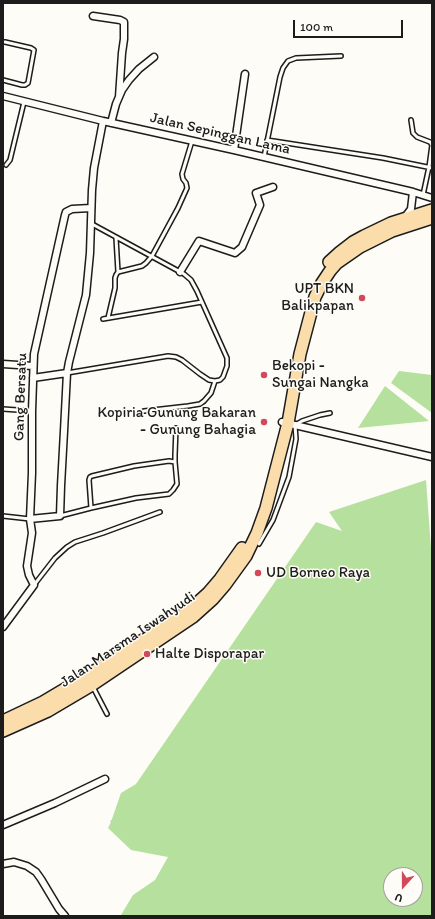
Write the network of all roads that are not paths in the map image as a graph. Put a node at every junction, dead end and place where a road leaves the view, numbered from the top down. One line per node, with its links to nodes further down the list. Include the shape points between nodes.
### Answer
1 (93, 16): 8 (street, via 124,22)
2 (3, 42): 6 (lane, via 34,50 28,83 22,85)
3 (341, 56): 13 (lane, via 296,58 288,62 280,77)
4 (154, 57): 8 (street, via 129,80)
5 (245, 74): 15 (street)
6 (3, 80)
7 (3, 96): 9 (street, Jalan Sepinggan Lama)
8 (119, 97): 12 (street)
9 (24, 102): 11 (street, Jalan Sepinggan Lama); 17 (lane, via 10,160)
10 (411, 120): 18 (lane, via 413,134 432,145)
11 (103, 121): 12 (street, Jalan Sepinggan Lama); 23 (street, via 94,168)
12 (111, 123): 14 (street, Jalan Sepinggan Lama)
13 (267, 140): 16 (lane); 18 (lane)
14 (192, 141): 15 (street, Jalan Sepinggan Lama); 29 (lane, via 182,174 186,188)
15 (234, 150): 16 (street, Jalan Sepinggan Lama)
16 (264, 157): 20 (street, Jalan Sepinggan Lama)
17 (6, 165)
18 (430, 167): 21 (lane)
19 (273, 187): 31 (street, via 256,192 260,205 242,247 235,253 199,241)
20 (413, 192): 21 (street, Jalan Sepinggan Lama); 26 (street, via 411,209)
21 (422, 195): 22 (street, Jalan Sepinggan Lama)
22 (432, 198)
23 (91, 208): 27 (street); 36 (street, Gang Bersatu, via 72,209 66,212)
24 (432, 210): 26 (highway, Jalan Marsma Iswahyudi)
25 (432, 218): 26 (highway, Jalan Marsma Iswahyudi)
26 (402, 223): 44 (highway, Jalan Marsma Iswahyudi, via 391,223 353,242 331,260 316,278 307,298 292,362)
27 (91, 224): 28 (lane); 37 (street, via 86,295)
28 (116, 238): 29 (lane); 30 (lane)
29 (152, 256): 30 (lane, via 142,266); 31 (lane)
30 (118, 272): 33 (lane)
31 (180, 272): 32 (lane, via 191,280)
32 (202, 302): 33 (lane); 39 (lane, via 227,358 226,371 220,380)
33 (108, 318): 34 (lane)
34 (103, 319)
35 (3, 364): 36 (street)
36 (33, 366): 38 (street, Gang Bersatu)
37 (67, 373): 38 (street); 39 (lane, via 176,356 209,380); 51 (street)
38 (33, 378): 41 (street, Gang Bersatu)
39 (216, 381): 42 (lane, via 211,393 200,404)
40 (3, 409): 41 (lane)
41 (32, 411): 52 (street, Gang Bersatu)
42 (144, 411)
43 (330, 413): 44 (lane)
44 (288, 423): 46 (street); 53 (lane, via 296,439 289,476 273,520); 56 (highway, Jalan Marsma Iswahyudi, via 262,519 246,556 235,573 213,599 193,617); 58 (highway, Jalan Marsma Iswahyudi, via 250,531 239,553 208,593 176,619 85,677 43,702)
45 (176, 428): 47 (lane)
46 (432, 457)
47 (175, 462): 48 (lane, via 177,484 169,494); 48 (lane, via 134,466 90,477)
48 (91, 508): 51 (lane)
49 (160, 512): 54 (lane, via 75,542 61,551)
50 (3, 516): 52 (lane)
51 (60, 516): 52 (street)
52 (30, 519): 54 (street, Gang Bersatu, via 32,533 27,566)
53 (259, 544)
54 (34, 585): 55 (street)
55 (3, 627)
56 (92, 685): 57 (lane); 59 (highway, Jalan Marsma Iswahyudi, via 48,711)
57 (107, 714)
58 (3, 720)
59 (3, 731)
60 (105, 779): 61 (street, via 55,804)
61 (3, 825)
62 (3, 864): 63 (street, via 14,862 36,872)
63 (65, 916)

